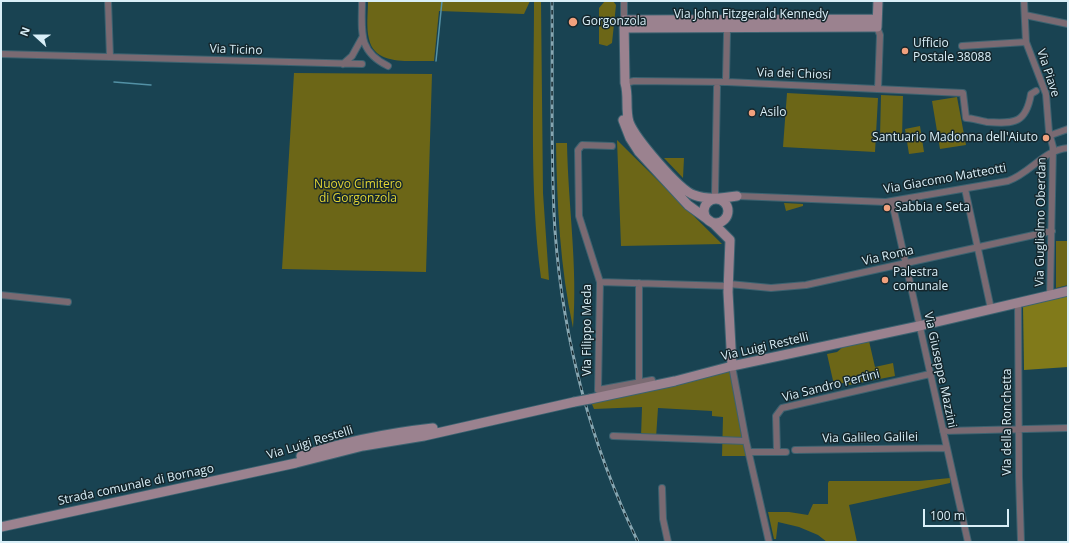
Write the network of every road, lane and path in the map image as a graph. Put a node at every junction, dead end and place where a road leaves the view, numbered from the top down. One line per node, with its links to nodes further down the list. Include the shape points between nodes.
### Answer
1 (108, 1): 17 (street)
2 (362, 1): 11 (street)
3 (624, 1): 8 (street)
4 (878, 1): 7 (street)
5 (1024, 1): 6 (street, Via Piave)
6 (1025, 15): 9 (street); 12 (street, Via Piave)
7 (877, 23): 8 (street, Via John Fitzgerald Kennedy); 24 (street, via 880,35)
8 (624, 24): 22 (street)
9 (1068, 24)
10 (727, 33): 21 (street)
11 (362, 38): 14 (street); 15 (street)
12 (1026, 42): 13 (street); 25 (street, Via Piave)
13 (962, 46)
14 (366, 49): 19 (street, via 366,57); 20 (street, via 374,58)
15 (356, 51): 18 (street); 19 (street)
16 (1, 54): 17 (street, Via Ticino)
17 (110, 57): 18 (street, Via Ticino)
18 (343, 64): 19 (street, Via Ticino)
19 (362, 64)
20 (388, 66)
21 (726, 78)
22 (625, 83): 24 (street, Via dei Chiosi, via 727,82); 32 (street, via 629,121 641,144 693,195); 35 (street, via 622,88 623,117 632,142 698,213)
23 (717, 87): 32 (street)
24 (878, 89): 25 (street, Via dei Chiosi, via 963,93 966,118 987,122 1015,121 1022,118 1031,94)
25 (1040, 90): 27 (street, Via Piave, via 1047,98)
26 (1068, 129): 27 (street)
27 (1051, 135): 30 (street, Via Piave)
28 (612, 146): 39 (street, Via Filippo Meda, via 582,145 578,150 579,216)
29 (1068, 148): 30 (street)
30 (1053, 151): 31 (street, Via Giacomo Matteotti, via 1012,180); 36 (street, Via Guglielmo Oberdan)
31 (965, 189): 34 (street, Via Giacomo Matteotti); 37 (street)
32 (716, 196): 33 (street); 35 (street, via 705,206 704,214); 35 (street, via 727,204 728,215 720,222)
33 (737, 196): 34 (street, Via Giacomo Matteotti)
34 (892, 202): 38 (street, Via Giuseppe Mazzini)
35 (710, 221): 41 (street, via 729,239)
36 (1052, 231): 37 (street, Via Roma); 44 (street, Via Guglielmo Oberdan)
37 (978, 247): 38 (street, Via Roma); 47 (street)
38 (906, 263): 41 (street, Via Roma, via 801,286 763,288); 48 (street, Via Giuseppe Mazzini)
39 (600, 282): 40 (street, Via Roma); 52 (street, Via Filippo Meda, via 598,390)
40 (640, 283): 41 (street, Via Roma); 52 (street)
41 (728, 285): 49 (street)
42 (1068, 290): 44 (street, Via Luigi Restelli)
43 (1, 295): 45 (street)
44 (1050, 295): 46 (street, Via Luigi Restelli)
45 (68, 302)
46 (1018, 303): 47 (street, Via Luigi Restelli); 54 (street, Via della Ronchetta)
47 (991, 309): 48 (street, Via Luigi Restelli)
48 (920, 326): 49 (street, Via Luigi Restelli); 50 (street, Via Giuseppe Mazzini)
49 (732, 366): 57 (street); 63 (street, Via Luigi Restelli, bridge, via 657,385)
50 (930, 374): 55 (street, Via Giuseppe Mazzini); 61 (street, Via Sandro Pertini, via 782,408 776,416)
51 (652, 380): 52 (street)
52 (639, 383)
53 (1068, 428): 54 (street)
54 (1018, 429): 55 (street); 69 (street, Via della Ronchetta)
55 (943, 431): 58 (street, Via Giuseppe Mazzini)
56 (613, 436): 57 (street)
57 (746, 441): 60 (street)
58 (946, 448): 59 (street, Via Galileo Galilei); 68 (street, Via Giuseppe Mazzini)
59 (795, 450)
60 (749, 452): 61 (street); 67 (street)
61 (777, 452): 62 (street)
62 (786, 452)
63 (265, 469): 65 (street, Strada comunale di Bornago)
64 (662, 488): 66 (street, via 663,518)
65 (1, 527)
66 (668, 542)
67 (769, 542)
68 (968, 542)
69 (1021, 542)

